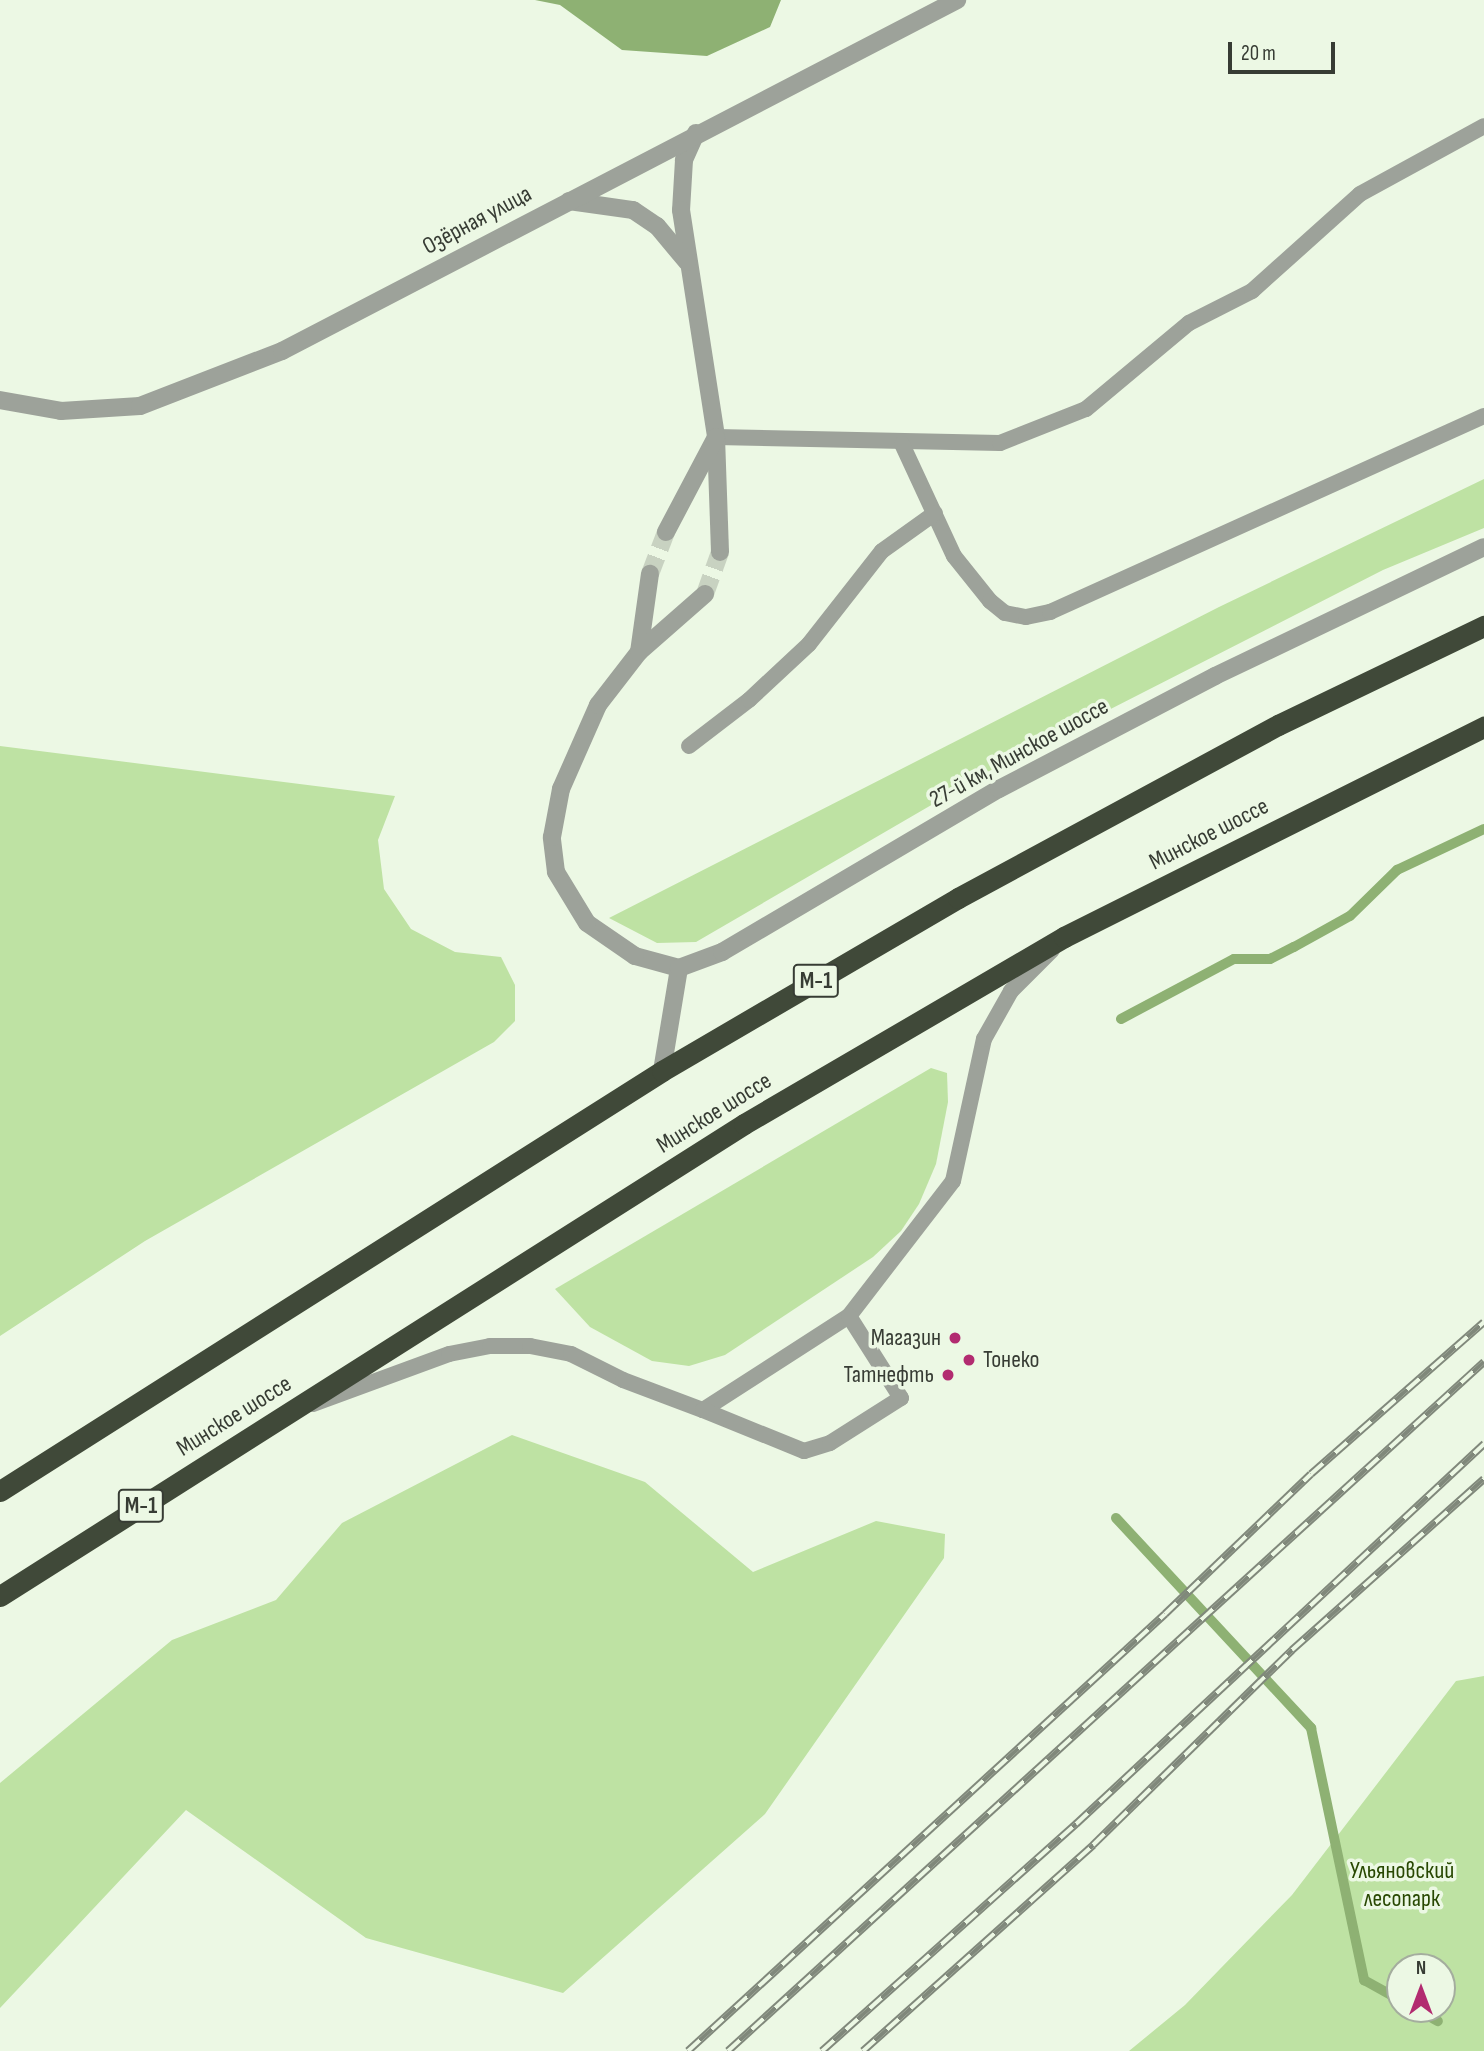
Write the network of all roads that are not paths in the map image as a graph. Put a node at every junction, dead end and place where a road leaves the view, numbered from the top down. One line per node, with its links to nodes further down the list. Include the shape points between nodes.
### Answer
1 (957, 0): 3 (street, Озёрная улица)
2 (1484, 127): 9 (lane, via 1360,194 1252,291 1189,323 1086,410 1000,443)
3 (696, 133): 4 (street, Озёрная улица); 5 (street, via 684,160 681,210)
4 (566, 201): 5 (street, via 633,210 657,226); 6 (street, Озёрная улица, via 282,351 140,406 61,411)
5 (688, 263): 8 (street)
6 (0, 400)
7 (1484, 415): 10 (lane, via 1050,612 1026,617 1005,613 990,601 954,556)
8 (716, 437): 9 (lane); 11 (street); 13 (street)
9 (902, 444): 10 (lane)
10 (935, 513): 21 (lane, via 882,551 810,643 750,700)
11 (666, 532)
12 (1484, 547): 23 (street, 27-й км, Минское шоссе, via 1215,676 999,789 722,952)
13 (720, 552)
14 (650, 574): 19 (street)
15 (705, 594): 19 (street)
16 (1484, 618): 18 (lane)
17 (1484, 626): 18 (highway, М-1)
18 (1449, 641): 24 (highway, М-1, via 1278,725 958,898)
19 (639, 652): 23 (street, via 598,705 561,789 552,837 556,872 587,923 635,956)
20 (1484, 727): 22 (highway, Минское шоссе / М-1)
21 (689, 746)
22 (1064, 937): 25 (lane, via 1011,991 984,1039 953,1181); 27 (highway, Минское шоссе / М-1, via 744,1124)
23 (679, 968): 24 (street)
24 (662, 1071): 28 (highway, М-1)
25 (849, 1316): 26 (lane); 26 (lane, via 901,1398 830,1443 804,1451)
26 (703, 1410): 27 (lane, via 570,1354 530,1346 491,1346 449,1354)
27 (281, 1416): 29 (highway, Минское шоссе / М-1)
28 (0, 1491)
29 (0, 1596)

